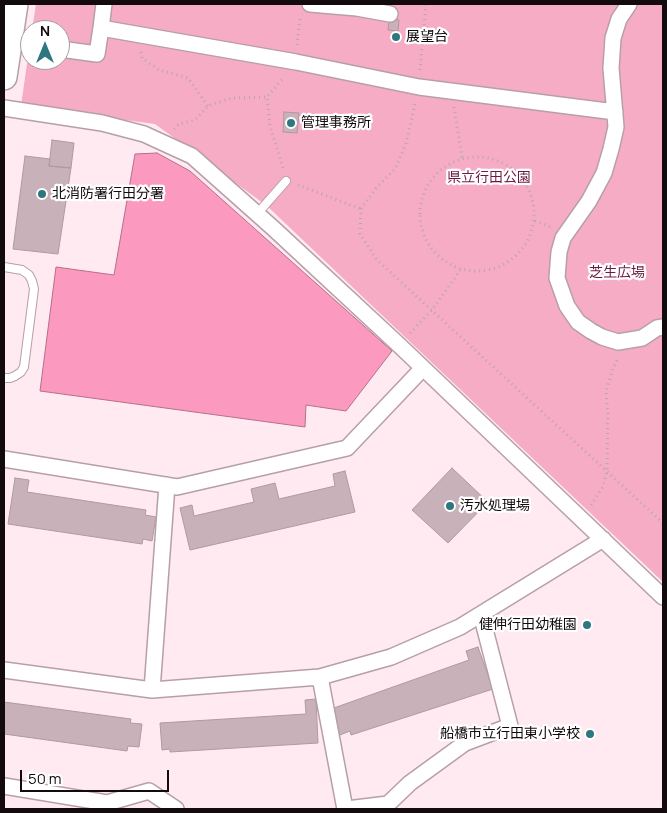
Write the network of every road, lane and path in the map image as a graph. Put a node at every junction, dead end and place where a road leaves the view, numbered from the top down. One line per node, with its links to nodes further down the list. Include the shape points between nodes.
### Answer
1 (15, 4): 11 (main road)
2 (104, 4): 7 (street)
3 (426, 4): 12 (path)
4 (629, 4): 17 (street, via 619,19 613,38 611,68)
5 (305, 9): 6 (street, via 356,8); 10 (path)
6 (390, 14)
7 (101, 28): 8 (street); 9 (street, via 97,54)
8 (139, 35): 10 (street); 15 (path, via 142,58 159,70 188,78)
9 (70, 50)
10 (296, 62): 12 (street); 14 (path)
11 (4, 78)
12 (419, 87): 13 (street); 21 (path, via 406,144 395,169)
13 (452, 91): 17 (street); 19 (path)
14 (267, 97): 15 (path, via 232,98); 20 (path, via 270,126)
15 (208, 106): 18 (path, via 195,120 179,124)
16 (4, 108): 18 (street, via 102,123)
17 (615, 112): 27 (street, via 616,127 604,173 563,238 558,252 557,278 567,306 578,322 602,337)
18 (162, 142): 22 (street, via 192,156)
19 (462, 158): 24 (path, via 442,169 432,180 420,207 421,230 432,250 449,265); 24 (path, via 484,157 506,164 523,179 534,199 535,221 528,243 513,260 493,270 470,272)
20 (286, 181): 21 (path); 22 (lane)
21 (361, 209): 25 (path, via 360,234 377,260)
22 (257, 214): 28 (street)
23 (4, 267): 30 (lane, via 22,270 29,275 34,290 24,367 16,376)
24 (461, 269): 25 (path)
25 (432, 310): 28 (path); 32 (path)
26 (663, 327): 27 (street, via 642,338)
27 (623, 341): 32 (path, via 606,391)
28 (399, 345): 29 (street)
29 (423, 368): 33 (street, via 347,448 177,487); 34 (street)
30 (4, 378)
31 (4, 459): 33 (street)
32 (607, 471): 34 (path, via 603,487); 35 (path)
33 (167, 485): 41 (street)
34 (581, 518): 36 (street)
35 (663, 523)
36 (603, 540): 37 (street); 38 (street)
37 (663, 597)
38 (481, 614): 40 (street, via 460,627 391,656); 45 (street, via 510,726 465,743 410,783 388,804)
39 (4, 670): 41 (street)
40 (320, 677): 41 (street); 45 (street)
41 (152, 690)
42 (4, 786): 43 (street)
43 (107, 806): 44 (street, via 149,791)
44 (176, 809)
45 (346, 809)

